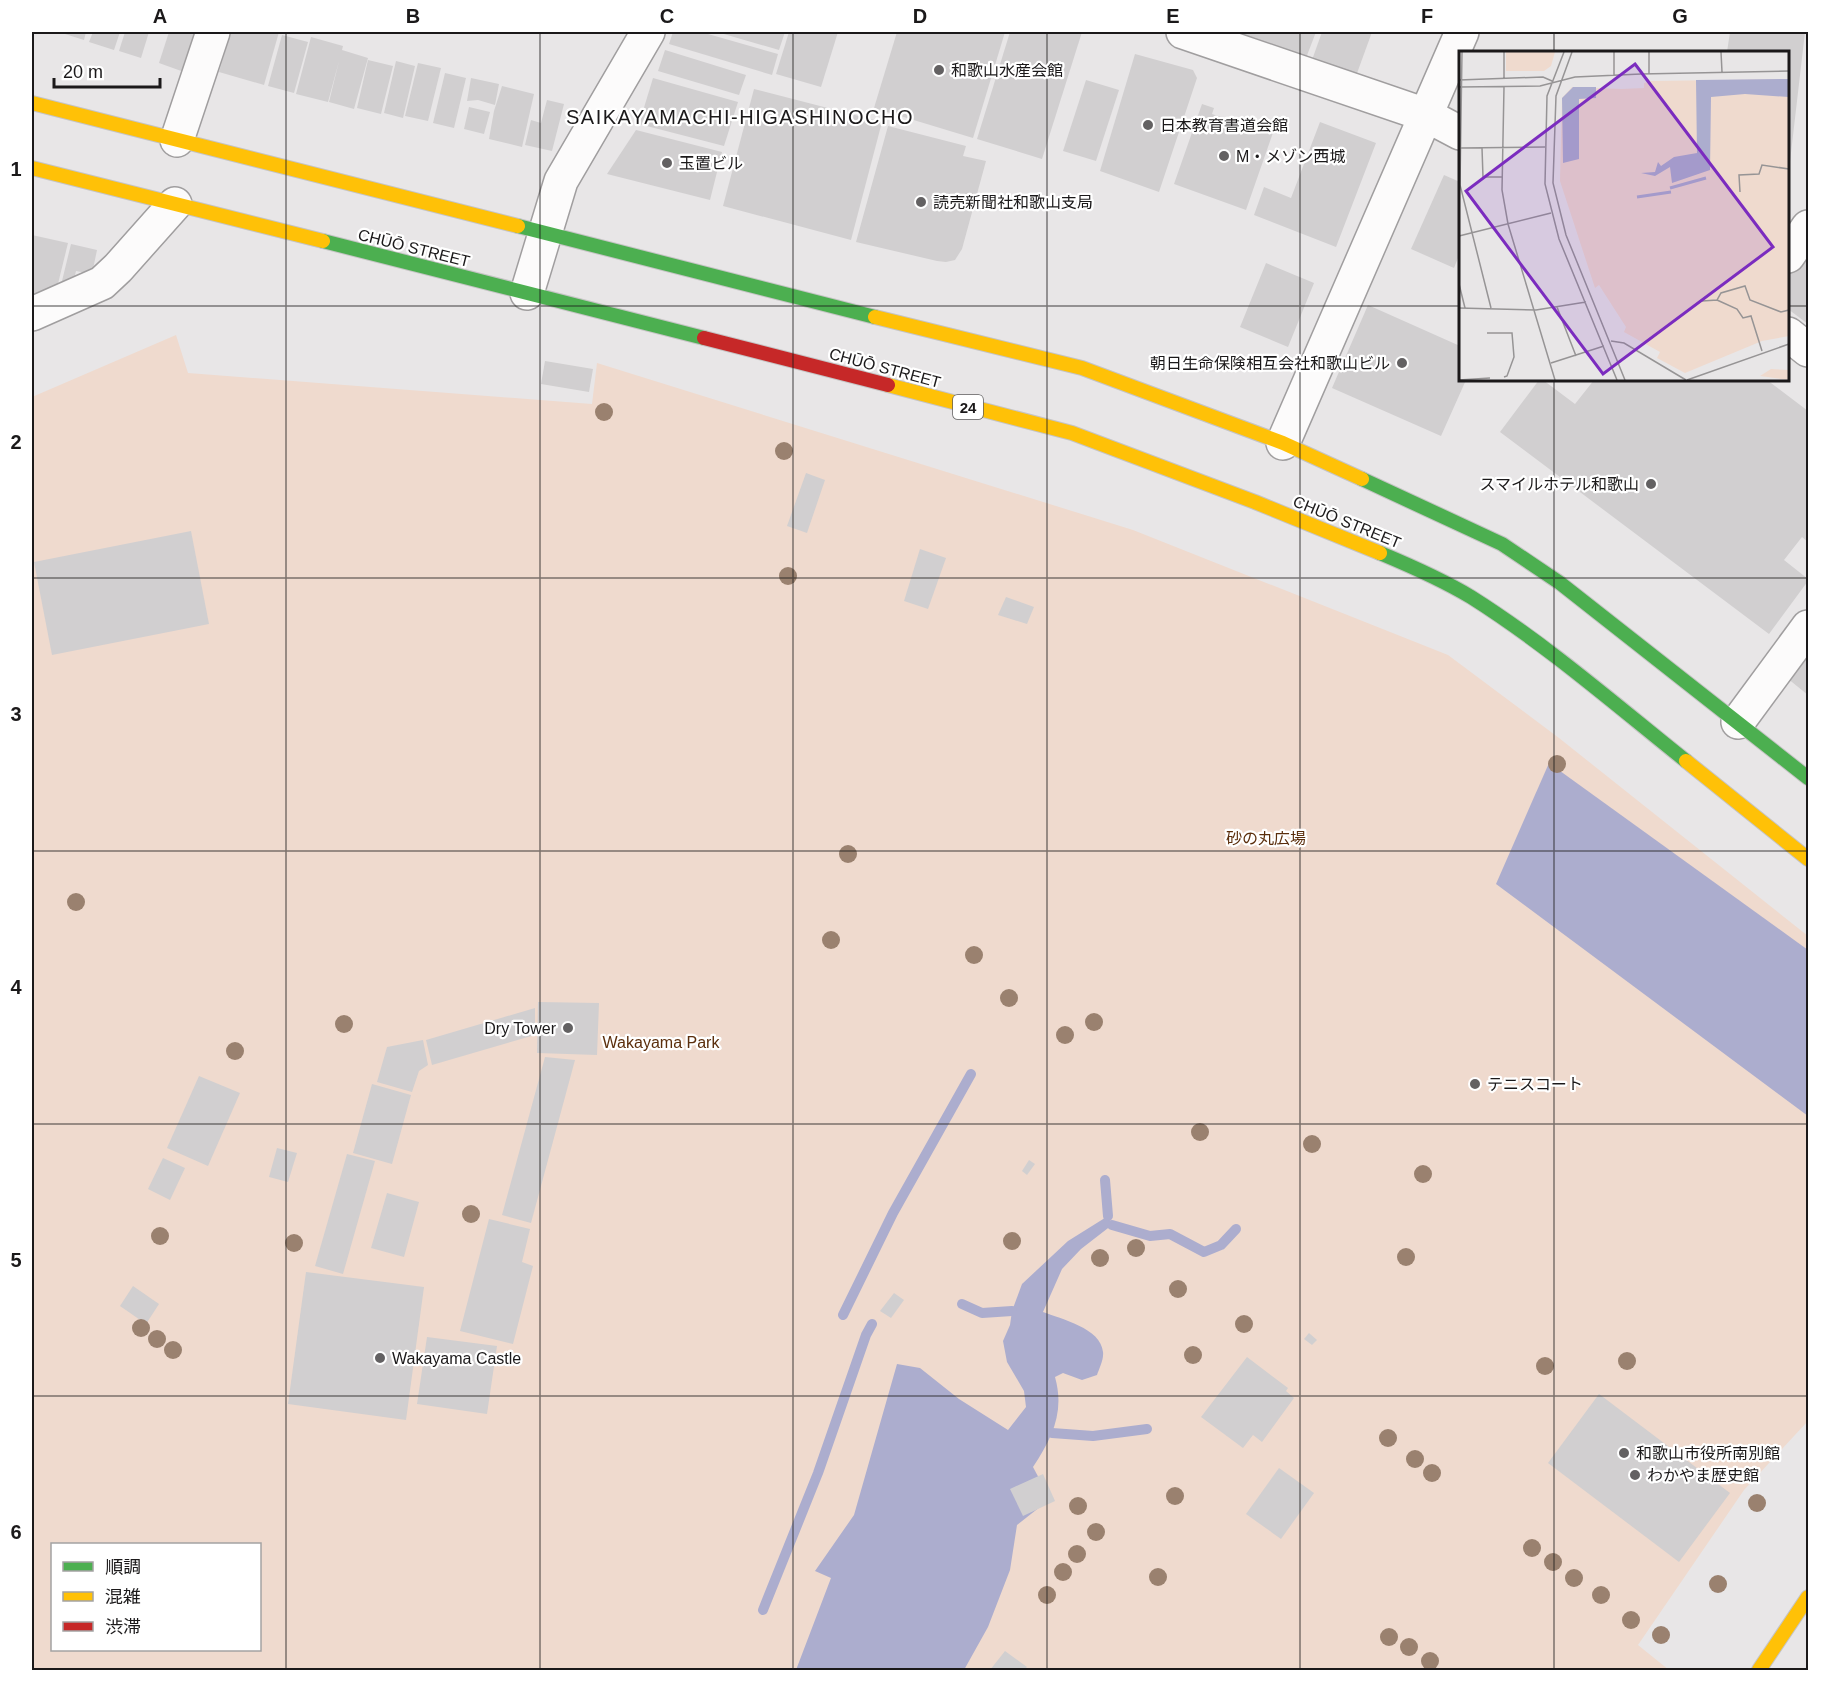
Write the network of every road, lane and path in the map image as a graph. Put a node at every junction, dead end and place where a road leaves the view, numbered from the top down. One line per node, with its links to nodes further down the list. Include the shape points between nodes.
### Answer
1 (213, 32): 8 (street)
2 (648, 32): 12 (street, via 561,181)
3 (1183, 32): 6 (street)
4 (1462, 32): 6 (street)
5 (32, 103): 8 (main road)
6 (1426, 115): 7 (street); 18 (street)
7 (1459, 131)
8 (177, 140): 12 (main road)
9 (32, 168): 10 (main road, CHŪŌ STREET / 24)
10 (175, 204): 14 (main road, CHŪŌ STREET / 24); 15 (street, via 102,283)
11 (1809, 227): 13 (street)
12 (545, 232): 14 (street); 18 (main road, via 1083,368)
13 (1789, 255)
14 (527, 293): 22 (main road, CHŪŌ STREET / 24, via 1072,434 1407,564 1469,596 1525,633)
15 (32, 314)
16 (1789, 335): 17 (street)
17 (1809, 350)
18 (1283, 443): 20 (main road, via 1502,544 1560,583)
19 (1809, 627): 20 (street)
20 (1738, 722): 21 (main road)
21 (1809, 778)
22 (1809, 859)
23 (1809, 1597): 24 (main road)
24 (1759, 1671)

